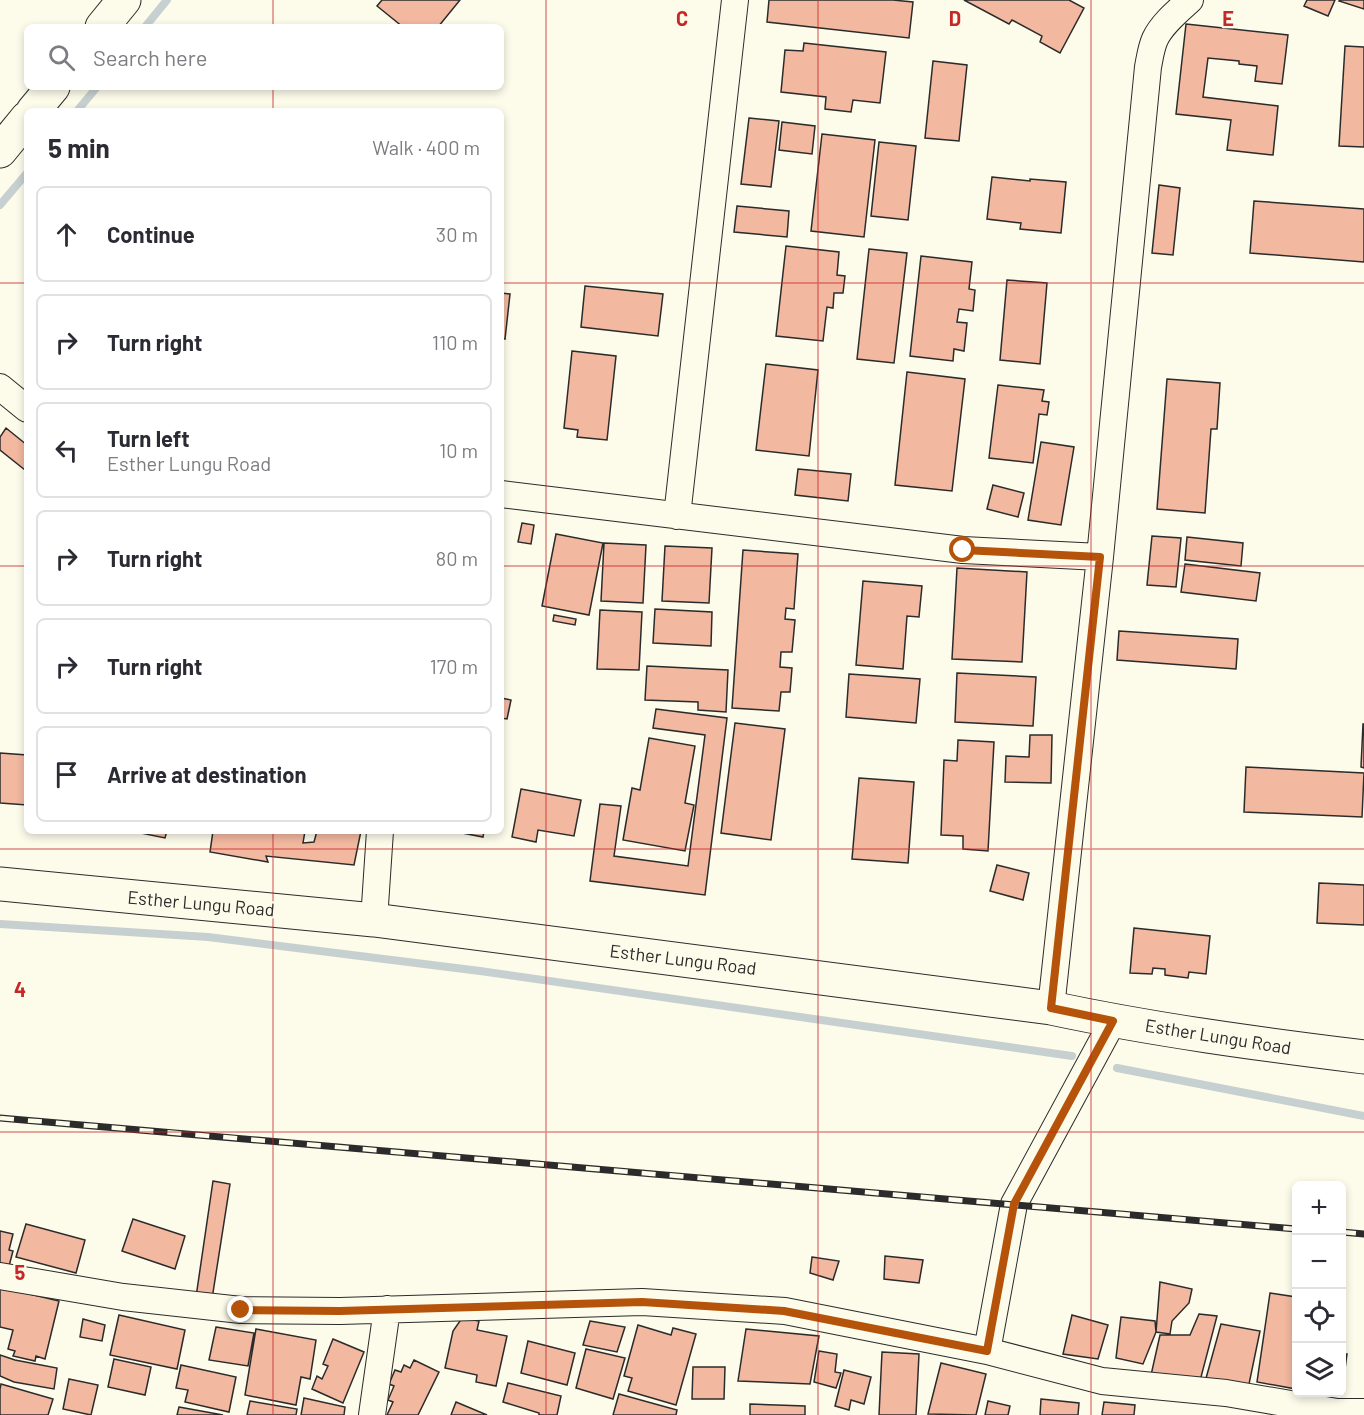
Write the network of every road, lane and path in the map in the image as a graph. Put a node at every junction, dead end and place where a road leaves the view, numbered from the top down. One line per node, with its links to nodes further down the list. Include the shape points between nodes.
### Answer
1 (124, 0): 4 (street)
2 (735, 0): 12 (street)
3 (1190, 0): 13 (street, via 1156,37 1148,67)
4 (104, 24)
5 (50, 90): 6 (street)
6 (36, 108)
7 (24, 122): 8 (street)
8 (0, 151)
9 (0, 387): 10 (street)
10 (24, 407)
11 (504, 494): 12 (street)
12 (677, 516): 13 (street, via 963,550)
13 (1100, 557): 17 (street)
14 (380, 834): 16 (street)
15 (0, 884): 16 (street, Esther Lungu Road)
16 (374, 920): 17 (street, Esther Lungu Road)
17 (1051, 1008): 18 (street, Esther Lungu Road)
18 (1113, 1021): 19 (street, Esther Lungu Road); 22 (street, via 1014,1204)
19 (1364, 1057)
20 (0, 1276): 21 (street, via 123,1297 241,1310)
21 (387, 1310): 22 (street, via 642,1302 784,1311); 24 (street)
22 (987, 1351): 23 (street, via 1102,1381 1226,1393 1337,1412)
23 (1364, 1412)
24 (372, 1415)

